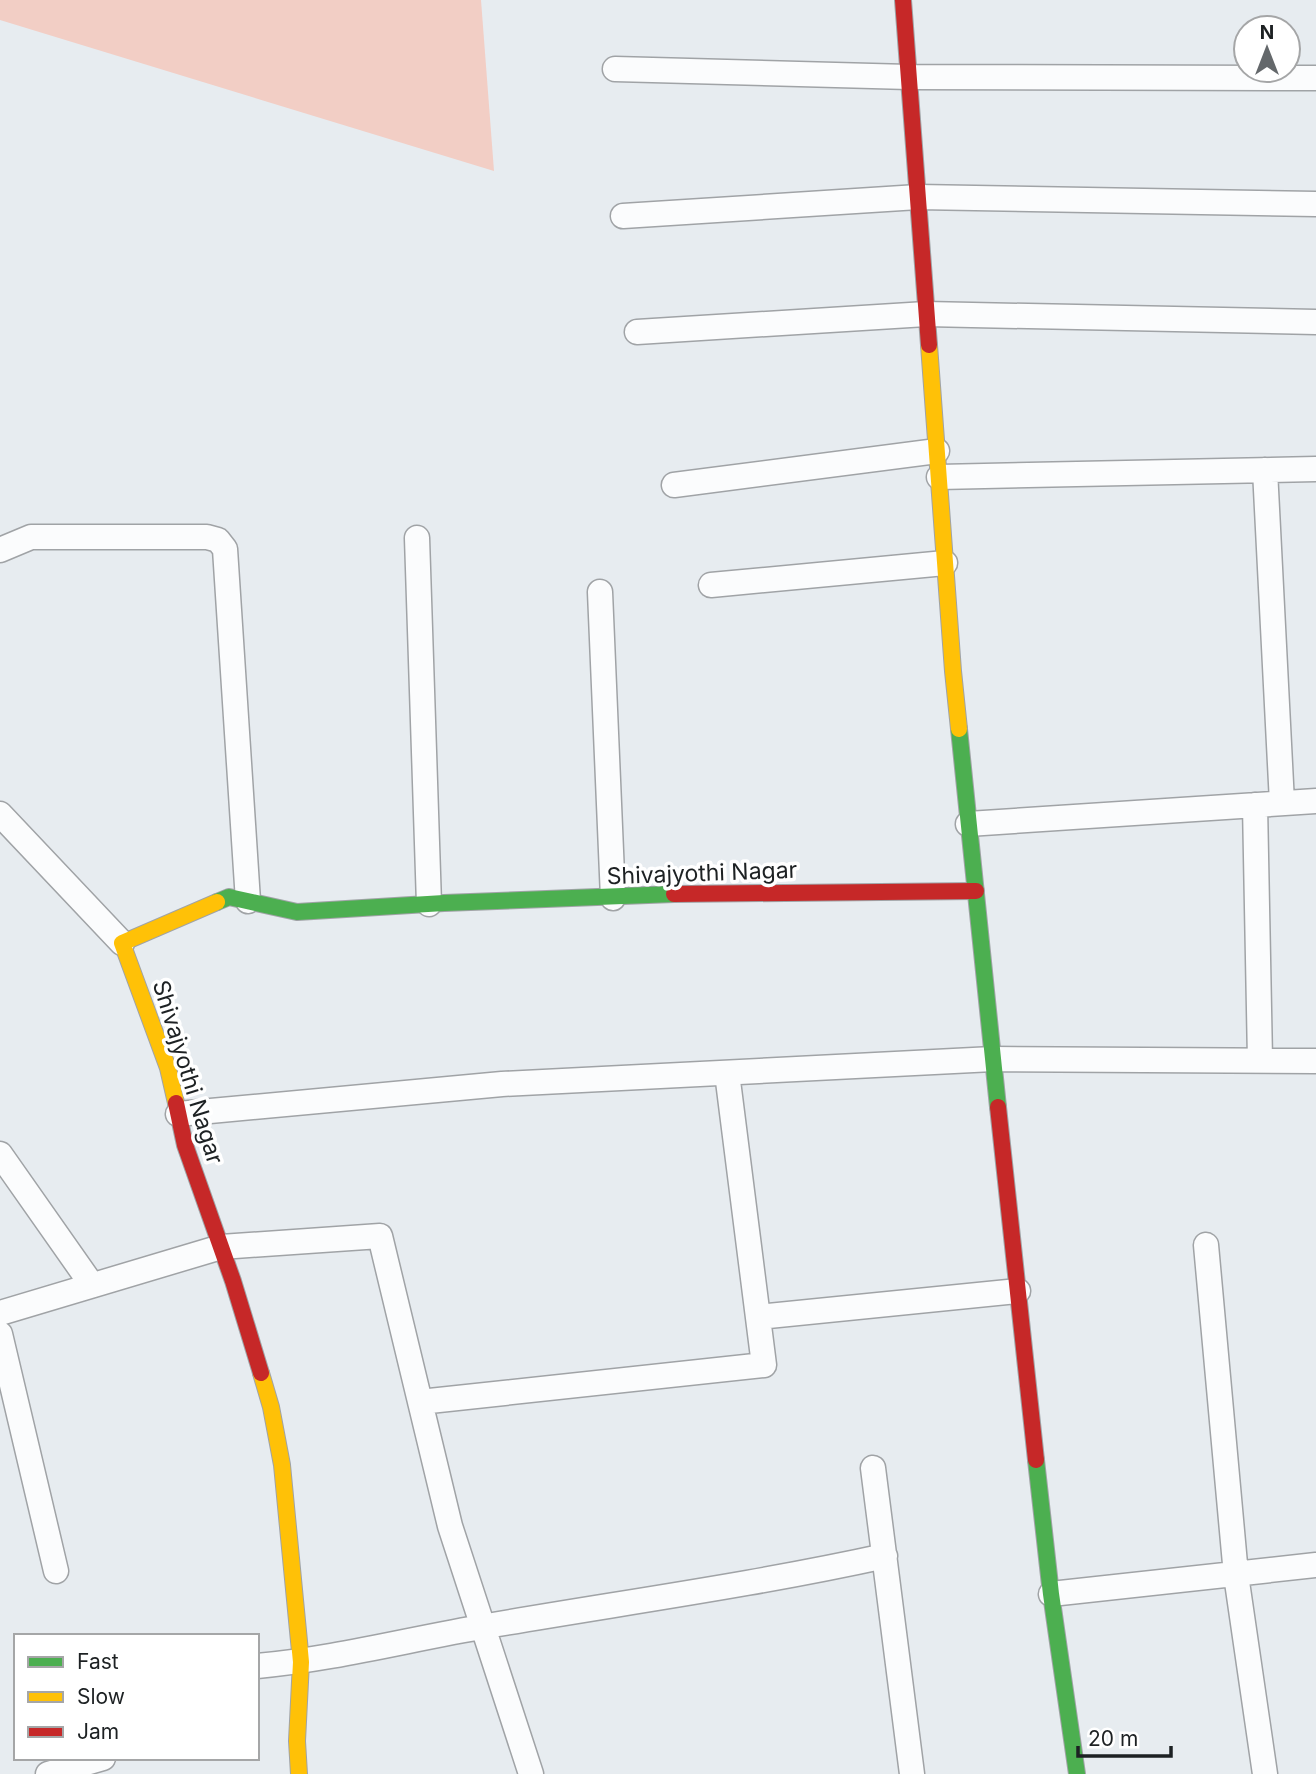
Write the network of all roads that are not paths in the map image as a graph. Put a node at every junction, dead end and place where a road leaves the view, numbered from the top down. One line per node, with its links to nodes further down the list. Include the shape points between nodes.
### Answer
1 (903, 0): 3 (street)
2 (615, 69): 3 (street)
3 (909, 77): 4 (street); 5 (street)
4 (1316, 78)
5 (918, 197): 6 (street); 7 (street); 8 (street)
6 (1316, 204)
7 (623, 216)
8 (926, 314): 9 (street); 10 (street); 11 (street)
9 (1316, 322)
10 (637, 332)
11 (937, 451): 14 (street); 15 (street)
12 (1316, 469): 13 (street)
13 (1265, 470): 14 (street); 22 (street)
14 (939, 477): 18 (street)
15 (674, 485)
16 (418, 538): 29 (street)
17 (0, 550): 28 (street, via 31,537 207,537 218,540 225,549)
18 (945, 563): 19 (street); 25 (street)
19 (711, 585)
20 (600, 592): 27 (street)
21 (1316, 801): 22 (street)
22 (1282, 803): 23 (street)
23 (1255, 804): 25 (street); 32 (street)
24 (0, 814): 30 (street)
25 (968, 824): 26 (street)
26 (975, 891): 27 (street, Shivajyothi Nagar); 31 (street)
27 (613, 898): 29 (street, Shivajyothi Nagar)
28 (248, 901): 29 (street, Shivajyothi Nagar, via 297,912); 30 (street, Shivajyothi Nagar, via 229,897)
29 (429, 904)
30 (122, 943): 35 (street, Shivajyothi Nagar, via 168,1068)
31 (993, 1059): 32 (street); 34 (street); 40 (street)
32 (1260, 1060): 33 (street)
33 (1316, 1061)
34 (727, 1073): 35 (street, via 502,1084); 42 (street)
35 (178, 1114): 38 (street, Shivajyothi Nagar)
36 (0, 1154): 39 (street)
37 (1206, 1245): 49 (street)
38 (221, 1247): 39 (street); 44 (street, via 380,1236); 52 (street, Shivajyothi Nagar, via 271,1407 282,1465)
39 (92, 1285): 41 (street)
40 (1018, 1291): 42 (street); 50 (street)
41 (0, 1313)
42 (758, 1317): 44 (street, via 764,1365)
43 (0, 1334): 48 (street)
44 (420, 1402): 51 (street, via 450,1526)
45 (873, 1468): 46 (street)
46 (884, 1556): 51 (street, via 804,1574); 58 (street)
47 (1316, 1565): 49 (street)
48 (56, 1571)
49 (1236, 1575): 50 (street); 60 (street)
50 (1051, 1594): 59 (street)
51 (483, 1626): 52 (street); 57 (street)
52 (301, 1662): 53 (street); 56 (street, Shivajyothi Nagar)
53 (259, 1666)
54 (96, 1760): 55 (street)
55 (48, 1774)
56 (299, 1774)
57 (531, 1774)
58 (912, 1774)
59 (1077, 1774)
60 (1265, 1774)

